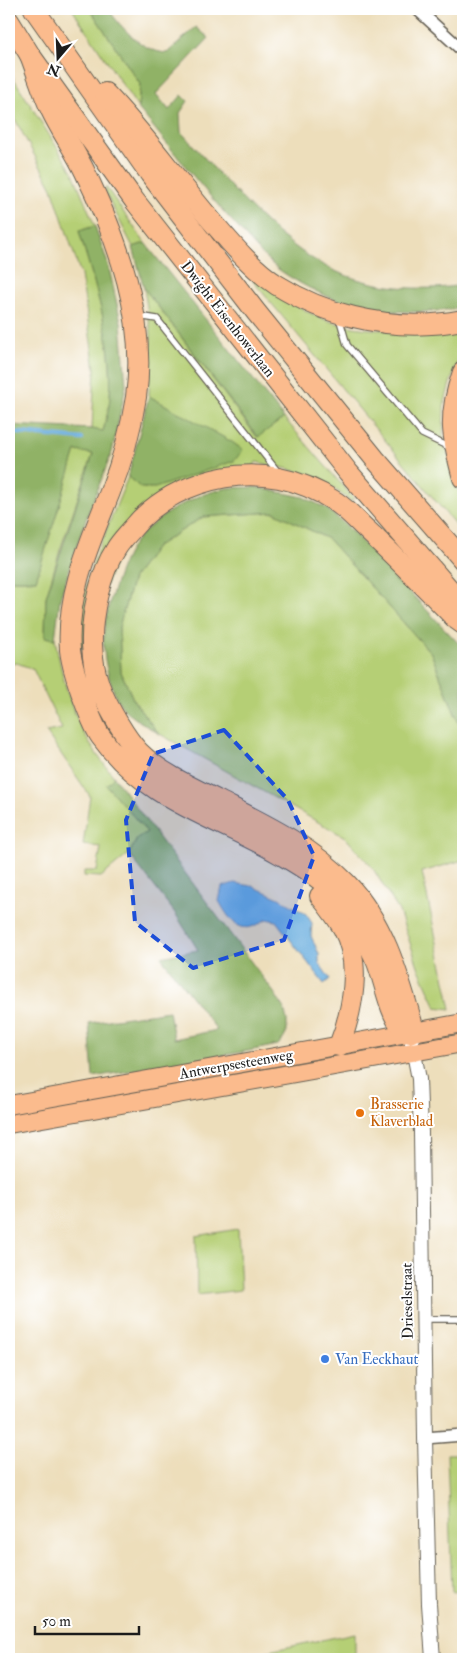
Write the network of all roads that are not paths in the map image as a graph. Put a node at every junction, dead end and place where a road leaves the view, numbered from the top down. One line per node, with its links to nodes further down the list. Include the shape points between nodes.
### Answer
1 (34, 9): 4 (highway, Dwight Eisenhowerlaan)
2 (417, 9): 5 (street)
3 (9, 20): 6 (highway, Dwight Eisenhowerlaan)
4 (59, 44): 7 (highway, via 132,120 191,198 238,252 276,284); 14 (highway, Dwight Eisenhowerlaan, via 150,174 256,312 375,459)
5 (463, 51)
6 (30, 55): 8 (highway, via 51,109 103,211 119,254); 15 (highway, Dwight Eisenhowerlaan, via 134,200 236,331 348,472)
7 (338, 314): 9 (highway, via 375,322 419,325); 11 (lane, via 347,345 422,434)
8 (134, 315): 12 (lane, via 157,319); 17 (highway, via 138,370 130,432 76,582 70,650 76,680 99,734 148,785 174,802)
9 (463, 320)
10 (463, 372): 11 (highway, via 454,401)
11 (455, 450): 13 (highway)
12 (283, 478): 16 (highway, via 315,490 339,504); 19 (highway, via 237,476 207,482 172,495 141,518 115,550 100,585 92,628 93,662 102,697 140,754 191,788 313,852 348,884 381,931 390,951 412,1024)
13 (463, 478)
14 (463, 560)
15 (463, 605)
16 (463, 624)
17 (302, 866): 19 (highway, via 328,886 350,913 377,962 400,1026); 21 (highway, via 344,930 351,952 353,986)
18 (463, 1023): 19 (main road, Antwerpsesteenweg)
19 (412, 1043): 20 (main road, Antwerpsesteenweg); 21 (main road, Antwerpsesteenweg); 24 (main road, Antwerpsesteenweg); 26 (street, Drieselstraat, via 419,1079)
20 (463, 1043)
21 (339, 1046): 22 (main road, Antwerpsesteenweg)
22 (89, 1090): 23 (main road, Antwerpsesteenweg); 24 (main road)
23 (9, 1105)
24 (92, 1110): 25 (main road, Antwerpsesteenweg)
25 (9, 1124)
26 (423, 1319): 27 (lane); 29 (street, Drieselstraat)
27 (463, 1319)
28 (463, 1435): 29 (street)
29 (425, 1438): 30 (street, Drieselstraat)
30 (433, 1659)

